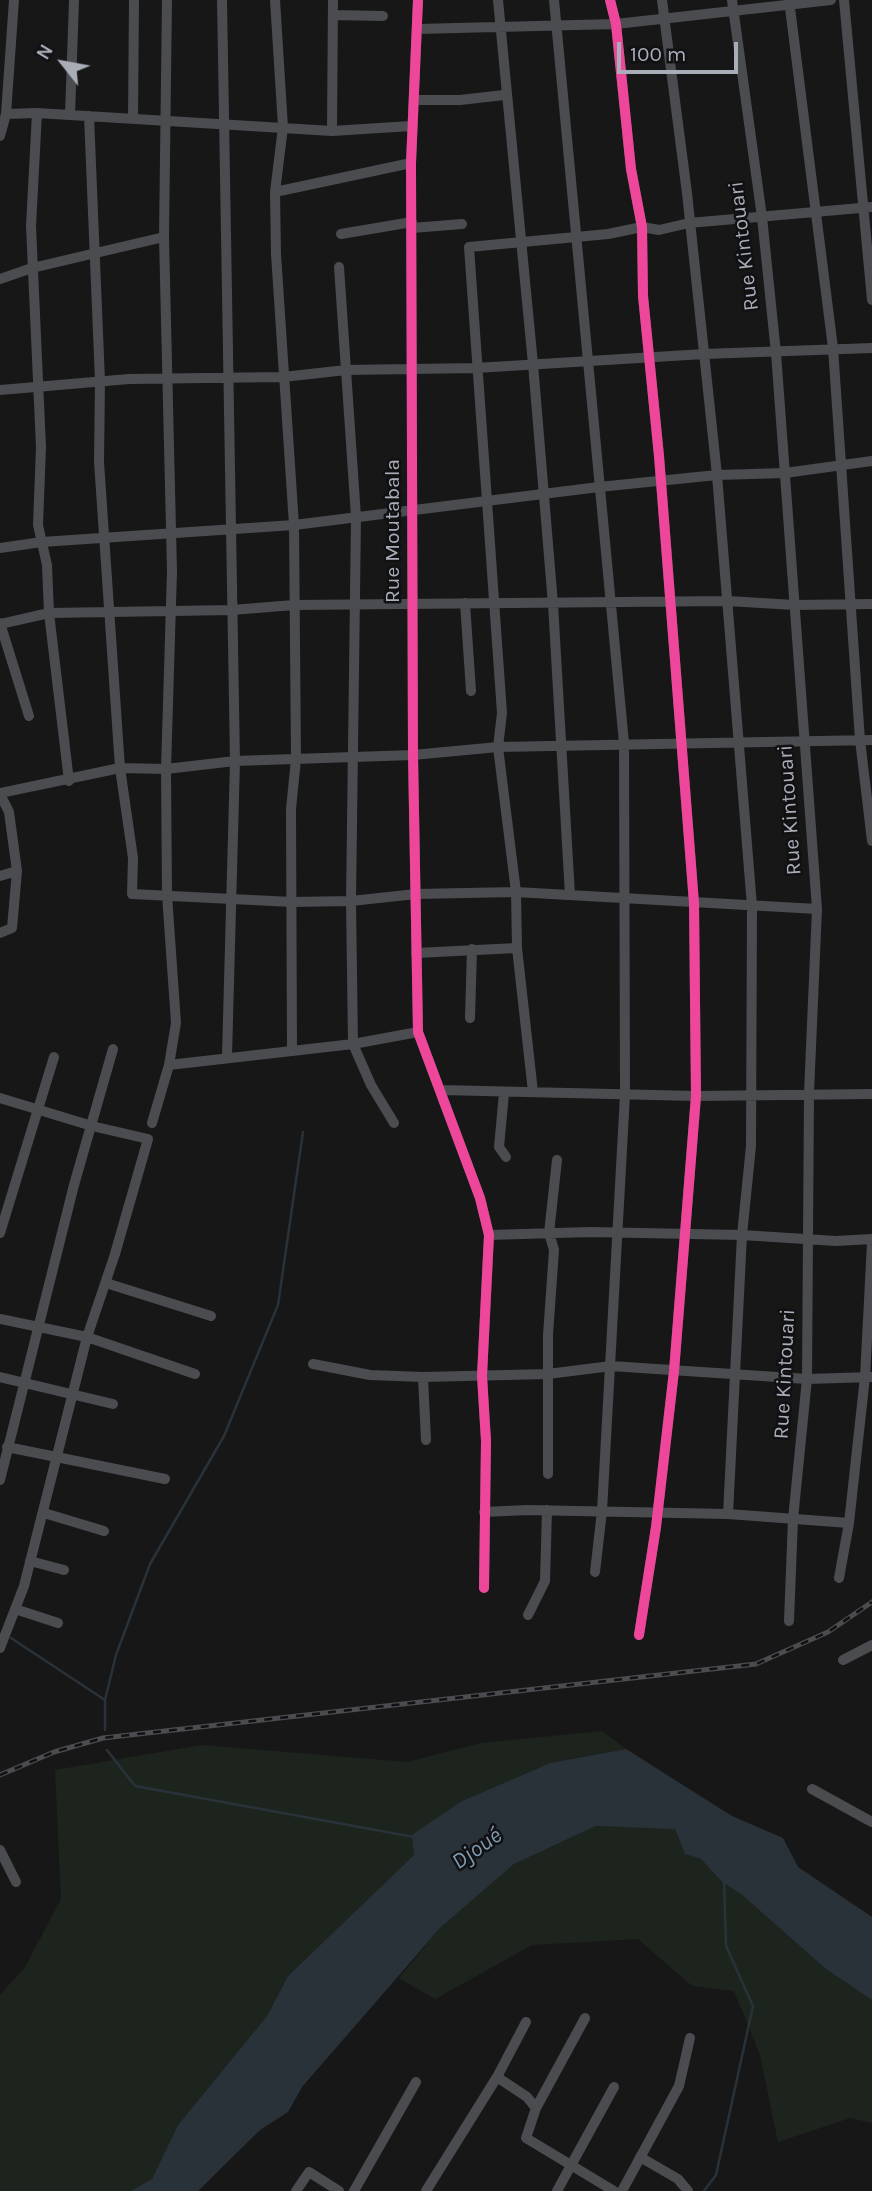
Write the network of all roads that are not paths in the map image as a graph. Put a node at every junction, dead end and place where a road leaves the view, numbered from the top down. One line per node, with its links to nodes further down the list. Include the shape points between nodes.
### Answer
1 (14, 0): 25 (street)
2 (74, 0): 30 (street)
3 (134, 0): 32 (street)
4 (167, 0): 33 (street)
5 (222, 0): 34 (street)
6 (275, 0): 36 (street)
7 (333, 0): 17 (street)
8 (418, 0): 23 (street, Rue Moutabala)
9 (498, 0): 22 (street)
10 (554, 0): 20 (street)
11 (610, 0): 21 (street)
12 (662, 0): 19 (street)
13 (831, 0): 15 (street)
14 (844, 0): 41 (street)
15 (789, 2): 16 (street); 42 (street)
16 (732, 6): 19 (street); 43 (street, Rue Kintouari)
17 (333, 15): 18 (street); 37 (street)
18 (383, 16)
19 (663, 18): 21 (street); 44 (street)
20 (556, 24): 21 (street); 22 (street); 49 (street)
21 (616, 24): 47 (street, via 631,169)
22 (500, 28): 23 (street); 26 (street)
23 (416, 29): 27 (street, Rue Moutabala)
24 (0, 39): 25 (street)
25 (12, 47): 29 (street)
26 (505, 94): 27 (street); 51 (street)
27 (414, 100): 35 (street, Rue Moutabala)
28 (37, 113): 29 (street); 30 (street); 54 (street)
29 (6, 114): 38 (street)
30 (70, 115): 31 (street)
31 (89, 116): 32 (street); 52 (street)
32 (133, 119): 33 (street)
33 (165, 121): 34 (street); 50 (street)
34 (224, 125): 36 (street); 68 (street)
35 (411, 126): 37 (street); 39 (street, Rue Moutabala)
36 (283, 127): 37 (street); 40 (street)
37 (332, 131)
38 (0, 136)
39 (411, 163): 40 (street); 46 (street, Rue Moutabala)
40 (275, 192): 67 (street)
41 (867, 207): 42 (street); 56 (street)
42 (814, 210): 43 (street); 57 (street)
43 (762, 217): 44 (street); 59 (street, Rue Kintouari)
44 (689, 223): 47 (street, via 659,230); 60 (street)
45 (462, 224): 46 (street)
46 (412, 225): 48 (street); 66 (street, Rue Moutabala)
47 (642, 227): 49 (street); 61 (street)
48 (341, 234)
49 (574, 235): 51 (street); 62 (street)
50 (164, 237): 52 (street); 69 (street)
51 (520, 243): 63 (street); 64 (street, via 469,247)
52 (95, 253): 54 (street); 70 (street)
53 (339, 267): 65 (street)
54 (33, 268): 55 (street); 71 (street)
55 (0, 279)
56 (872, 300)
57 (833, 348): 58 (street); 59 (street); 74 (street)
58 (872, 348)
59 (776, 353): 60 (street); 75 (street, Rue Kintouari)
60 (704, 354): 61 (street); 76 (street)
61 (648, 357): 62 (street); 77 (street)
62 (587, 360): 63 (street); 78 (street)
63 (533, 364): 64 (street); 79 (street)
64 (476, 368): 66 (street); 80 (street)
65 (346, 370): 66 (street); 67 (street); 82 (street)
66 (411, 370): 81 (street, Rue Moutabala)
67 (283, 377): 68 (street); 83 (street)
68 (228, 378): 69 (street); 84 (street)
69 (170, 380): 70 (street); 85 (street)
70 (100, 381): 71 (street); 86 (street)
71 (38, 387): 72 (street); 87 (street, via 38,525)
72 (0, 390)
73 (872, 461): 74 (street)
74 (843, 463): 75 (street); 96 (street)
75 (785, 473): 76 (street); 100 (street, Rue Kintouari)
76 (717, 475): 77 (street); 89 (street)
77 (661, 481): 78 (street); 92 (street)
78 (598, 487): 79 (street); 95 (street)
79 (542, 496): 80 (street); 94 (street)
80 (486, 502): 81 (street); 91 (street)
81 (412, 510): 82 (street); 93 (street, Rue Moutabala)
82 (356, 517): 83 (street); 99 (street)
83 (294, 525): 84 (street); 98 (street)
84 (231, 531): 85 (street); 103 (street)
85 (172, 536): 86 (street); 102 (street)
86 (104, 538): 87 (street); 101 (street)
87 (42, 542): 88 (street); 104 (street)
88 (0, 548)
89 (728, 601): 92 (street); 100 (street); 108 (street)
90 (465, 603): 91 (street); 93 (street); 106 (street)
91 (494, 603): 94 (street); 115 (street, via 502,713)
92 (669, 603): 95 (street); 112 (street)
93 (412, 604): 99 (street); 116 (street, Rue Moutabala)
94 (553, 604): 95 (street); 114 (street)
95 (612, 604): 113 (street)
96 (851, 604): 97 (street); 100 (street); 109 (street)
97 (872, 604)
98 (295, 605): 99 (street); 103 (street); 118 (street)
99 (356, 605): 117 (street)
100 (794, 605): 111 (street, Rue Kintouari)
101 (108, 610): 102 (street); 104 (street); 120 (street)
102 (172, 610): 103 (street); 121 (street)
103 (232, 610): 119 (street)
104 (49, 613): 105 (street); 122 (street)
105 (0, 624): 107 (street)
106 (471, 691)
107 (30, 716)
108 (740, 740): 111 (street); 112 (street); 136 (street)
109 (860, 740): 110 (street); 111 (street); 124 (street)
110 (872, 740)
111 (805, 741): 137 (street, Rue Kintouari)
112 (679, 742): 113 (street); 135 (street)
113 (624, 743): 114 (street); 132 (street)
114 (559, 746): 115 (street); 130 (street)
115 (498, 747): 116 (street); 127 (street)
116 (413, 755): 117 (street); 128 (street, Rue Moutabala)
117 (354, 757): 118 (street); 133 (street)
118 (296, 759): 119 (street); 134 (street, via 291,809)
119 (235, 761): 121 (street); 131 (street)
120 (120, 768): 121 (street); 122 (street); 129 (street, via 134,858 132,894)
121 (166, 769): 129 (street)
122 (69, 781): 123 (street)
123 (0, 793): 125 (street, via 9,812)
124 (872, 841)
125 (17, 871): 126 (street); 138 (street, via 12,928)
126 (0, 876)
127 (516, 892): 128 (street); 130 (street); 139 (street)
128 (416, 894): 133 (street); 141 (street, Rue Moutabala)
129 (167, 895): 131 (street); 149 (street, via 176,1023)
130 (570, 895): 132 (street)
131 (229, 897): 134 (street); 147 (street)
132 (626, 899): 135 (street); 156 (street)
133 (351, 901): 134 (street); 144 (street)
134 (292, 902): 146 (street)
135 (694, 903): 136 (street); 157 (street)
136 (752, 906): 137 (street); 154 (street)
137 (817, 909): 153 (street, Rue Kintouari)
138 (0, 933)
139 (517, 948): 140 (street); 151 (street)
140 (472, 949): 141 (street); 142 (street)
141 (416, 953): 143 (street, Rue Moutabala)
142 (470, 1018)
143 (418, 1032): 144 (street); 150 (street)
144 (353, 1044): 146 (street); 161 (street)
145 (113, 1049): 162 (street)
146 (292, 1049): 147 (street)
147 (227, 1056): 149 (street)
148 (54, 1057): 159 (street)
149 (169, 1065): 160 (street)
150 (441, 1090): 152 (street); 169 (street, via 481,1198)
151 (533, 1092): 152 (street); 156 (street)
152 (504, 1093): 163 (street, via 499,1147)
153 (809, 1093): 154 (street); 155 (street); 171 (street, Rue Kintouari)
154 (751, 1094): 157 (street); 170 (street)
155 (872, 1094)
156 (625, 1095): 157 (street); 165 (street)
157 (696, 1096): 168 (street)
158 (0, 1098): 159 (street)
159 (36, 1109): 162 (street); 166 (street)
160 (152, 1123)
161 (394, 1123)
162 (92, 1126): 173 (street, via 148,1139); 176 (street)
163 (506, 1157)
164 (557, 1160): 167 (street)
165 (619, 1232): 167 (street); 168 (street); 179 (street)
166 (0, 1233)
167 (549, 1233): 169 (street); 183 (street, via 554,1250)
168 (683, 1234): 170 (street); 180 (street)
169 (489, 1235): 184 (street)
170 (742, 1235): 171 (street); 181 (street)
171 (809, 1240): 172 (street); 188 (street, Rue Kintouari)
172 (872, 1241): 187 (street)
173 (106, 1283): 174 (street); 177 (street)
174 (211, 1316)
175 (0, 1319): 176 (street)
176 (39, 1327): 177 (street); 189 (street)
177 (87, 1337): 182 (street); 190 (street)
178 (313, 1364): 186 (street, via 370,1375)
179 (611, 1366): 180 (street); 183 (street); 199 (street)
180 (674, 1371): 181 (street); 202 (street)
181 (734, 1373): 188 (street); 203 (street)
182 (195, 1374)
183 (548, 1374): 184 (street); 195 (street)
184 (482, 1376): 186 (street); 200 (street)
185 (0, 1377): 189 (street)
186 (423, 1377): 192 (street)
187 (868, 1377): 188 (street); 205 (street)
188 (807, 1379): 204 (street, Rue Kintouari)
189 (26, 1383): 190 (street); 193 (street)
190 (72, 1395): 191 (street); 194 (street)
191 (113, 1404)
192 (426, 1440)
193 (7, 1447): 194 (street); 197 (street)
194 (57, 1455): 196 (street); 201 (street)
195 (548, 1474)
196 (165, 1479)
197 (0, 1480)
198 (547, 1510): 199 (street); 200 (street); 213 (street, via 545,1581)
199 (602, 1511): 202 (street); 209 (street)
200 (484, 1512): 211 (street)
201 (44, 1513): 206 (street); 207 (street)
202 (658, 1513): 203 (street); 216 (street)
203 (727, 1514): 204 (street)
204 (793, 1519): 205 (street); 214 (street, Rue Kintouari)
205 (849, 1523): 210 (street)
206 (104, 1531)
207 (30, 1561): 208 (street); 212 (street)
208 (64, 1570)
209 (595, 1572)
210 (839, 1577)
211 (484, 1588)
212 (15, 1609): 215 (street); 218 (street)
213 (528, 1615)
214 (789, 1620)
215 (58, 1623)
216 (639, 1635)
217 (872, 1645): 219 (street)
218 (0, 1648)
219 (843, 1660)
220 (812, 1789): 221 (street)
221 (872, 1822)
222 (0, 1850): 223 (street)
223 (16, 1882)
224 (585, 2018): 230 (street)
225 (526, 2022): 227 (street)
226 (690, 2038): 231 (street, via 679,2087)
227 (497, 2077): 230 (street); 236 (street)
228 (416, 2082): 235 (street)
229 (614, 2087): 232 (street)
230 (536, 2108): 232 (street, via 526,2138)
231 (640, 2157): 239 (street); 240 (street, via 678,2179)
232 (571, 2166): 237 (street); 238 (street)
233 (296, 2191): 234 (street, via 309,2172)
234 (339, 2191)
235 (354, 2191)
236 (426, 2191)
237 (557, 2191)
238 (614, 2191)
239 (622, 2191)
240 (688, 2191)

